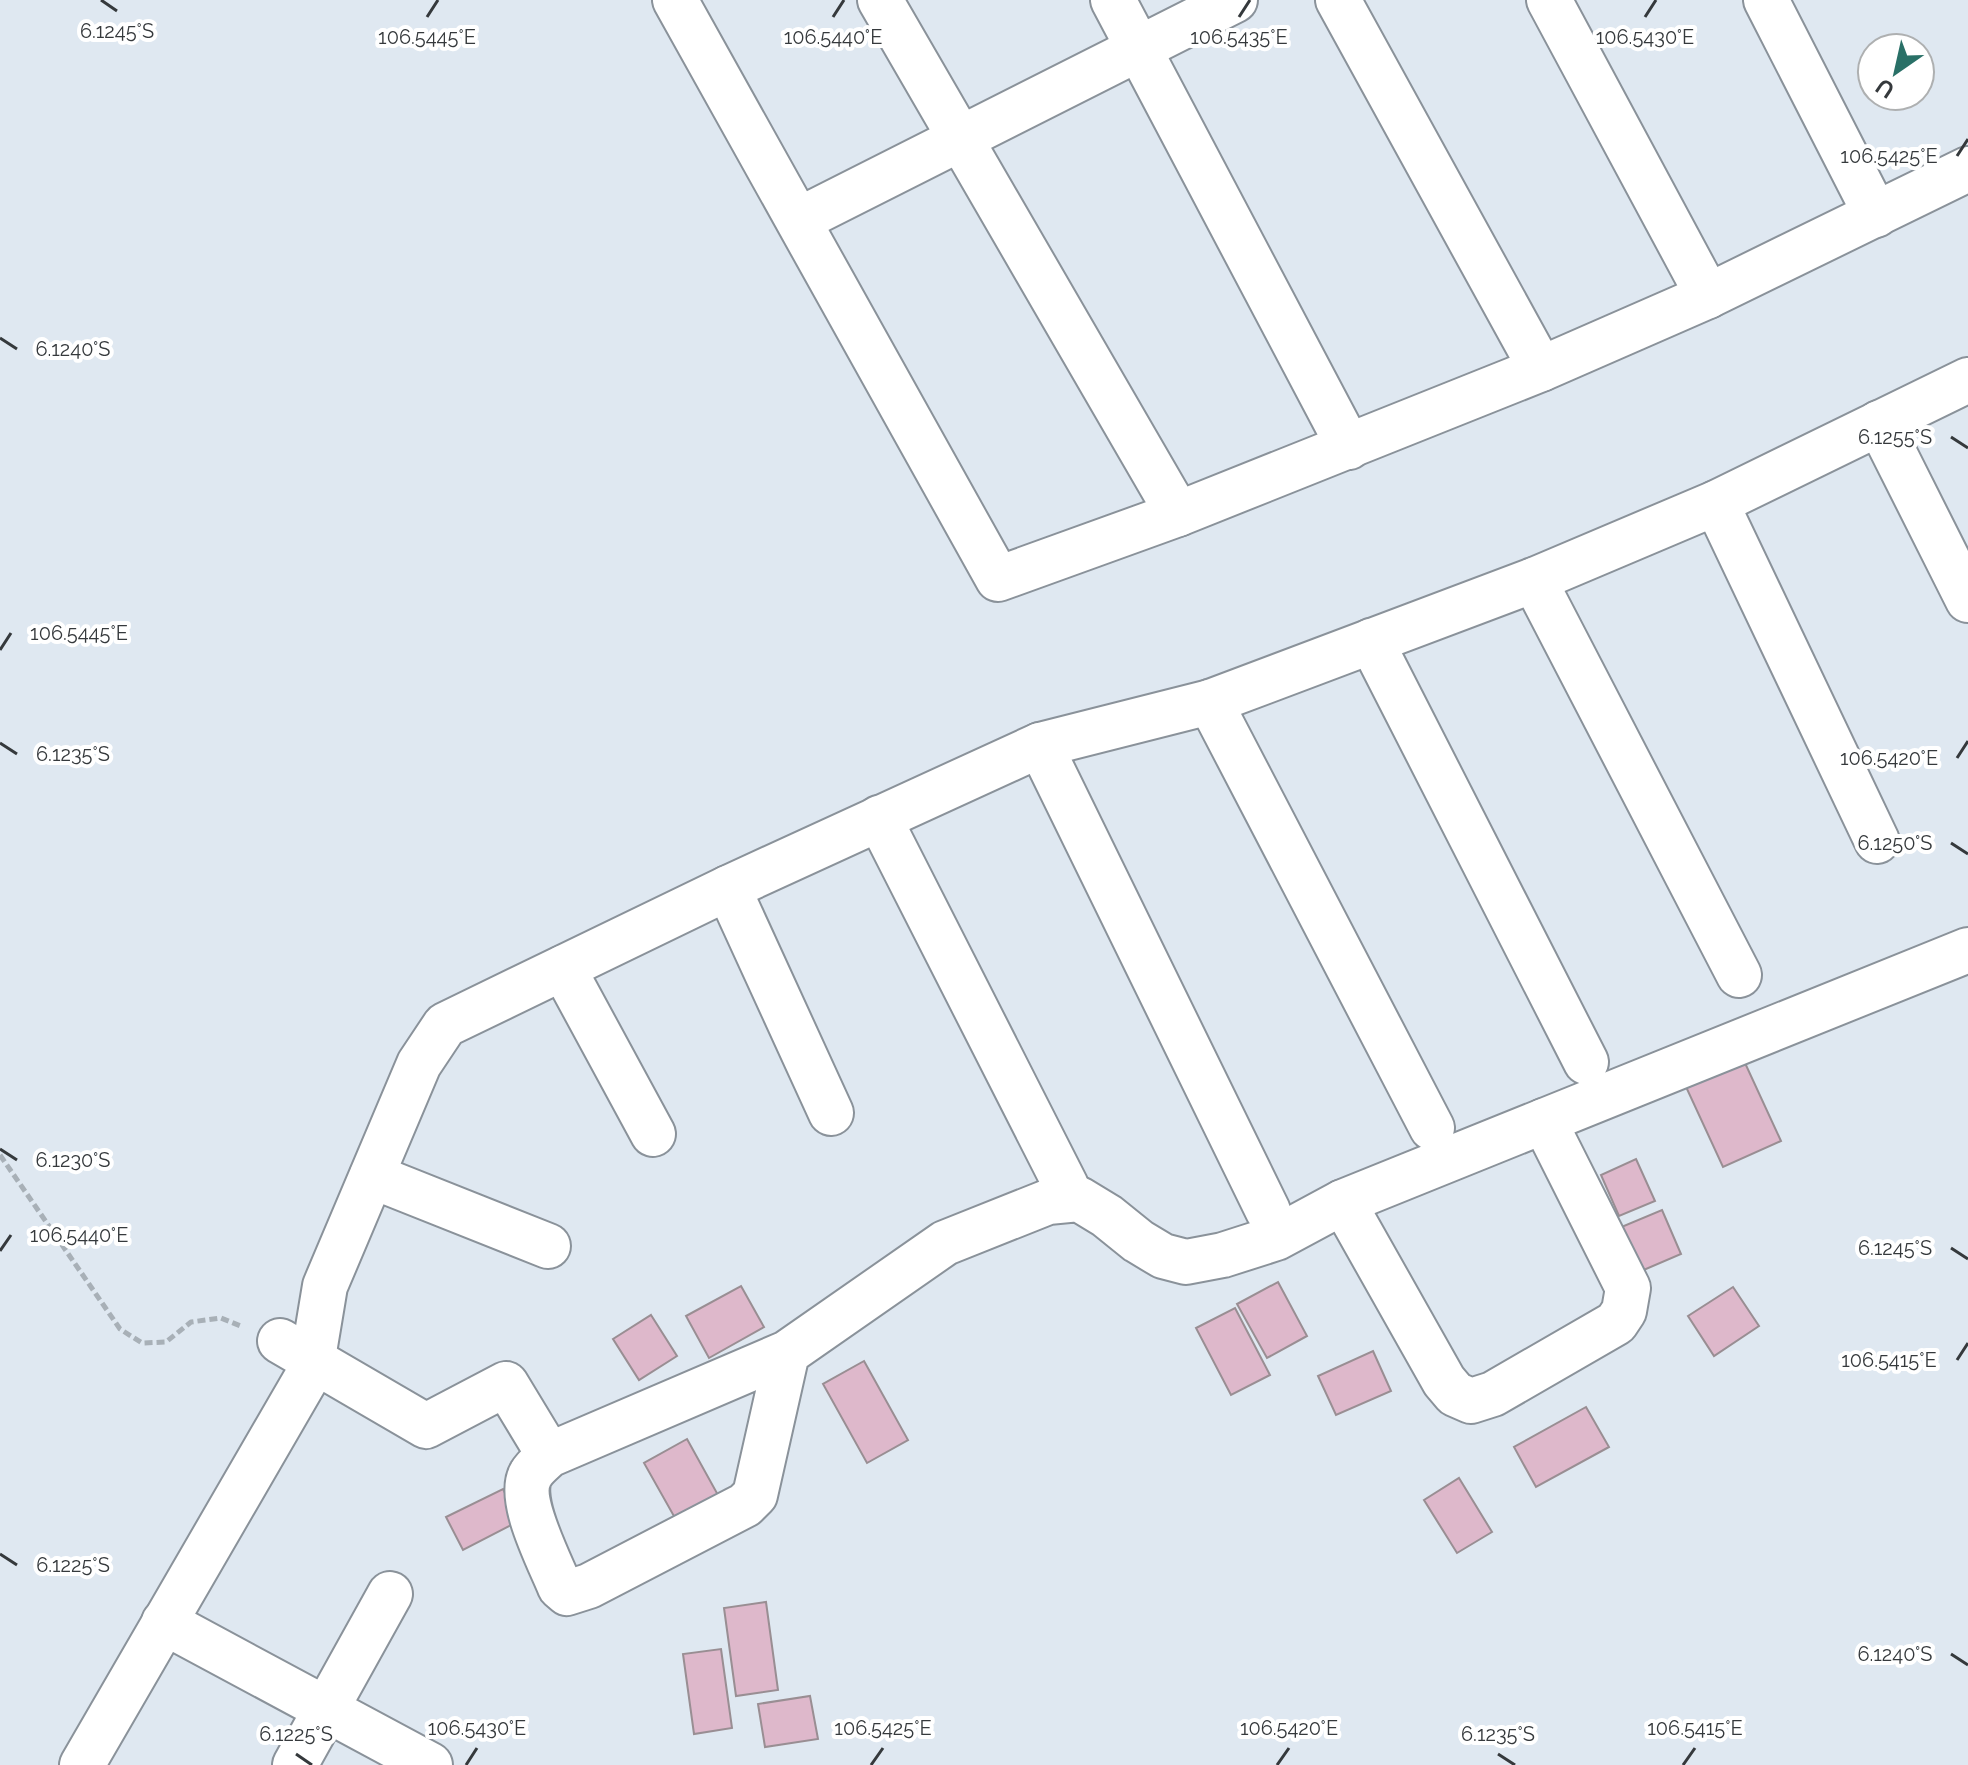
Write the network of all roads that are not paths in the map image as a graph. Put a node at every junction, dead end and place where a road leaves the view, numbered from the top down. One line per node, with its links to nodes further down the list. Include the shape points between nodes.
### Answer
1 (675, 0): 12 (street)
2 (880, 0): 9 (street)
3 (1113, 0): 8 (street)
4 (1235, 0): 8 (street)
5 (1338, 0): 14 (street)
6 (1549, 0): 13 (street)
7 (1766, 0): 11 (street)
8 (1140, 47): 9 (street); 17 (street)
9 (963, 139): 12 (street); 19 (street)
10 (1968, 169): 11 (street)
11 (1876, 215): 13 (street)
12 (799, 220): 19 (street, via 998,579)
13 (1708, 296): 14 (street)
14 (1541, 369): 17 (street)
15 (1968, 380): 16 (street)
16 (1879, 423): 18 (street); 21 (street)
17 (1349, 447): 19 (street)
18 (1716, 503): 20 (street); 26 (street)
19 (1178, 514)
20 (1534, 580): 22 (street); 30 (street)
21 (1968, 600)
22 (1371, 641): 23 (street); 31 (street)
23 (1210, 702): 24 (street); 34 (street)
24 (1040, 745): 25 (street); 39 (street)
25 (879, 818): 27 (street); 37 (street)
26 (1877, 841)
27 (728, 888): 29 (street); 32 (street)
28 (1968, 950): 33 (street)
29 (563, 968): 35 (street); 36 (street, via 445,1025 419,1064)
30 (1739, 975)
31 (1586, 1062)
32 (831, 1113)
33 (1544, 1121): 38 (street); 38 (street, via 1628,1288 1624,1311 1616,1323 1493,1394 1471,1401 1444,1381)
34 (1432, 1128)
35 (653, 1134)
36 (372, 1176): 40 (street); 41 (street)
37 (1066, 1186)
38 (1343, 1202): 42 (street, via 1276,1238 1186,1262 1163,1256 1079,1199 1048,1202 945,1243)
39 (1268, 1211)
40 (548, 1246)
41 (296, 1351): 43 (street, via 426,1426 506,1384); 45 (street, via 311,1370)
42 (787, 1353): 43 (street); 43 (street, via 755,1495 745,1505 567,1593 560,1587 528,1504 531,1472)
43 (549, 1455)
44 (390, 1594): 46 (street)
45 (164, 1622): 46 (street); 47 (street)
46 (326, 1709): 48 (street); 49 (street)
47 (82, 1765)
48 (295, 1765)
49 (430, 1765)

